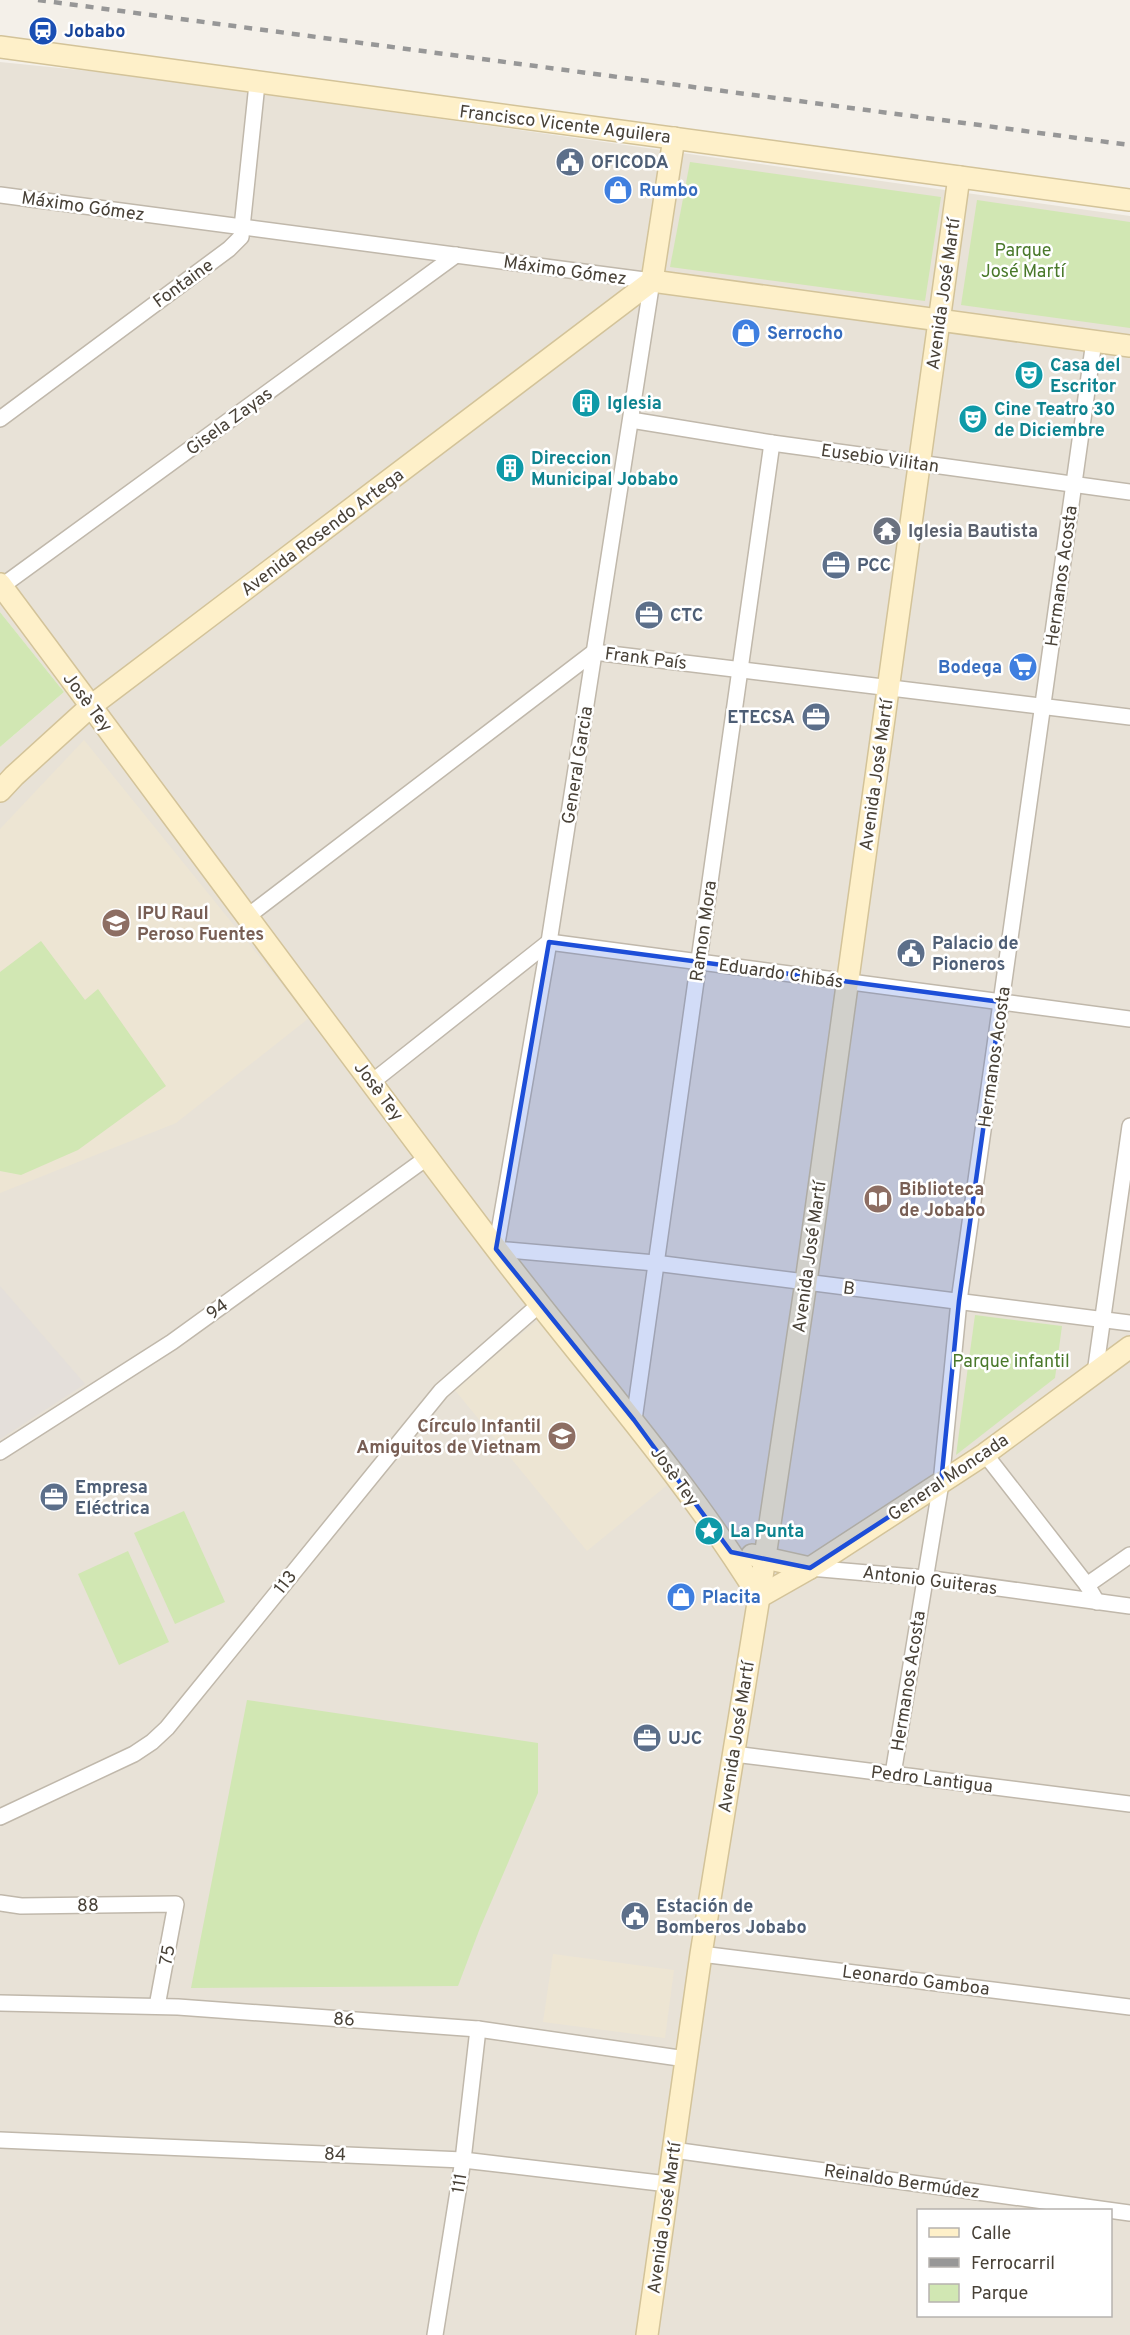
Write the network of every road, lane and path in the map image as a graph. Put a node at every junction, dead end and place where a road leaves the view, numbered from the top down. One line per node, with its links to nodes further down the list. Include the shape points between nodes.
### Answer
1 (0, 47): 2 (main road, Francisco Vicente Aguilera)
2 (257, 84): 3 (main road, Francisco Vicente Aguilera); 7 (street, Fontaine)
3 (674, 138): 4 (main road, Francisco Vicente Aguilera); 9 (main road)
4 (959, 177): 6 (main road, Francisco Vicente Aguilera); 10 (main road, Avenida José Martí)
5 (0, 195): 7 (street, Máximo Gómez)
6 (1130, 200)
7 (243, 227): 8 (street, Máximo Gómez); 13 (street, Fontaine, via 241,237 229,249)
8 (456, 255): 9 (street, Máximo Gómez); 19 (street, Gisela Zayas)
9 (652, 281): 10 (main road, Máximo Gómez); 14 (street, General Garcia); 23 (main road, Avenida Rosendo Artega)
10 (939, 320): 11 (main road, Máximo Gómez); 16 (main road, Avenida José Martí)
11 (1094, 341): 12 (main road, Máximo Gómez); 17 (street, Hermanos Acosta)
12 (1130, 346)
13 (0, 418)
14 (631, 420): 15 (street, Eusebio Vilitan); 20 (street, General Garcia)
15 (772, 443): 16 (street, Eusebio Vilitan); 21 (street, Ramon Mora)
16 (919, 463): 17 (street, Eusebio Vilitan); 22 (main road, Avenida José Martí)
17 (1074, 484): 18 (street, Eusebio Vilitan); 24 (street, Hermanos Acosta)
18 (1130, 492)
19 (1, 585): 23 (main road, Josè Tey)
20 (594, 652): 21 (street, Frank País); 27 (street, Frank País); 28 (street, General Garcia)
21 (740, 670): 22 (street, Frank País); 29 (street, Ramon Mora)
22 (888, 687): 24 (street, Frank País); 30 (main road, Avenida José Martí)
23 (91, 706): 26 (main road, Avenida Rosendo Artega); 27 (main road, Josè Tey)
24 (1043, 707): 25 (street, Frank País); 31 (street, Hermanos Acosta)
25 (1130, 717)
26 (0, 792)
27 (248, 916): 33 (main road, Josè Tey)
28 (549, 942): 29 (street, Eduardo Chibás); 33 (street); 36 (street, General Garcia)
29 (698, 962): 30 (street, Eduardo Chibás); 37 (street, Ramon Mora)
30 (848, 982): 31 (street, Eduardo Chibás); 38 (main road, Avenida José Martí)
31 (1001, 1002): 32 (street, Eduardo Chibás); 39 (street, Hermanos Acosta)
32 (1130, 1019)
33 (372, 1082): 35 (main road, Josè Tey)
34 (1130, 1126): 41 (street)
35 (428, 1157): 36 (main road, Josè Tey); 46 (street, 94, via 172,1342)
36 (496, 1249): 37 (street, B); 40 (main road, Josè Tey)
37 (655, 1263): 38 (street, B); 45 (street, Ramon Mora)
38 (806, 1282): 39 (street, B); 51 (main road, Avenida José Martí)
39 (960, 1301): 41 (street, B); 48 (street, Hermanos Acosta)
40 (540, 1304): 45 (main road, Josè Tey); 61 (street, 113, via 441,1391 167,1728 134,1754)
41 (1103, 1320): 42 (street, B); 44 (street)
42 (1130, 1323)
43 (1130, 1347): 44 (main road, General Moncada)
44 (1095, 1373): 47 (main road, General Moncada)
45 (634, 1420): 49 (main road, Josè Tey)
46 (0, 1452)
47 (985, 1454): 48 (main road, General Moncada); 54 (street)
48 (941, 1484): 52 (main road, General Moncada); 53 (street, Hermanos Acosta)
49 (731, 1552): 51 (main road, Antonio Guiteras); 55 (main road, Josè Tey)
50 (1130, 1555): 54 (street)
51 (764, 1558): 52 (main road, Antonio Guiteras); 55 (main road, Avenida José Martí)
52 (810, 1568): 53 (street, Antonio Guiteras); 55 (main road, General Moncada)
53 (925, 1578): 56 (street, Antonio Guiteras); 59 (street, Hermanos Acosta)
54 (1087, 1585): 56 (street)
55 (759, 1597): 58 (main road, Avenida José Martí)
56 (1097, 1602): 57 (street, Antonio Guiteras)
57 (1130, 1606)
58 (734, 1754): 59 (street, Pedro Lantigua); 64 (main road, Avenida José Martí)
59 (893, 1774): 60 (street, Pedro Lantigua)
60 (1130, 1804)
61 (0, 1817)
62 (0, 1903): 63 (street, 88)
63 (176, 1904): 66 (street, 75)
64 (701, 1954): 67 (street, Leonardo Gamboa); 69 (main road, Avenida José Martí)
65 (0, 2003): 66 (street, 86)
66 (158, 2006): 68 (street, 86)
67 (1130, 2007)
68 (478, 2029): 69 (street, 86); 72 (street, 111)
69 (686, 2059): 71 (main road, Avenida José Martí)
70 (0, 2140): 72 (street, 84)
71 (673, 2150): 73 (main road, Avenida José Martí); 74 (street, Reinaldo Bermúdez)
72 (463, 2160): 73 (street, 84); 77 (street, 111)
73 (669, 2184): 78 (main road, Avenida José Martí)
74 (1101, 2209)
75 (1112, 2211): 76 (street, Reinaldo Bermúdez)
76 (1130, 2213)
77 (435, 2335)
78 (647, 2335)

